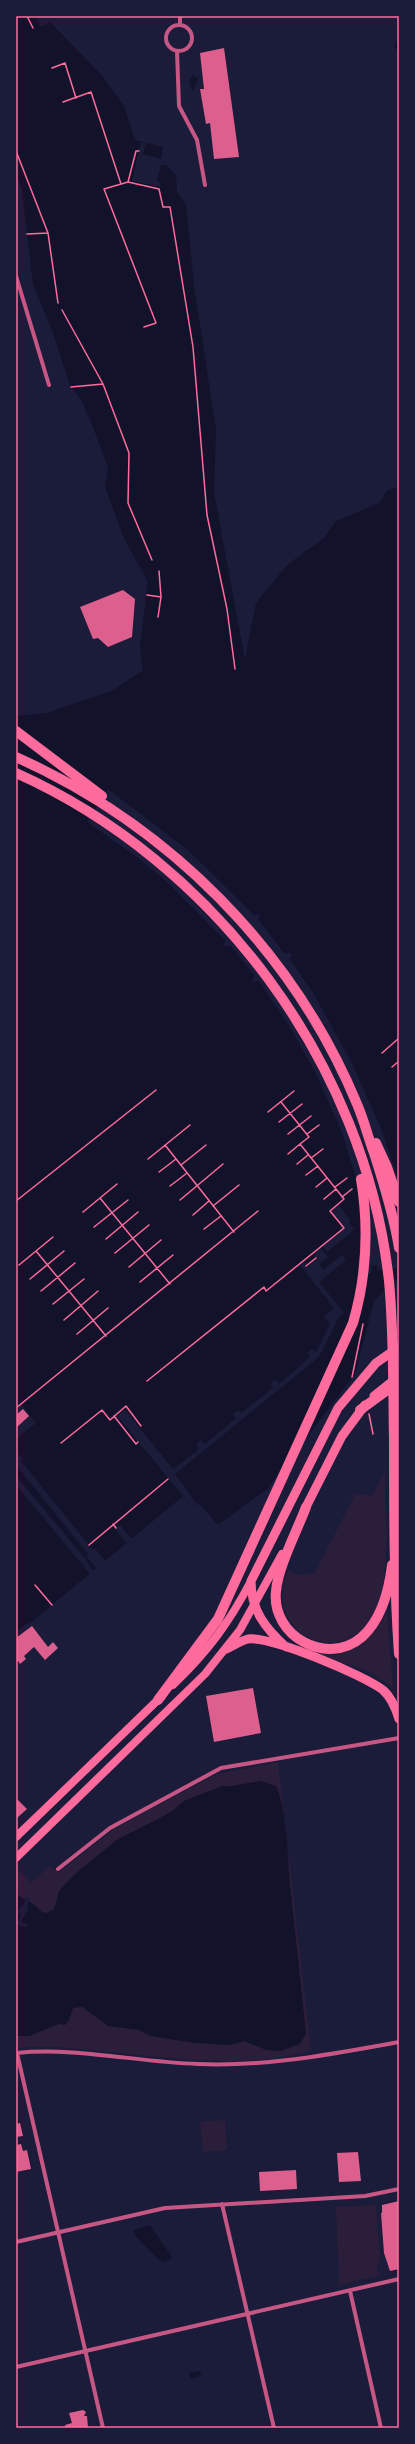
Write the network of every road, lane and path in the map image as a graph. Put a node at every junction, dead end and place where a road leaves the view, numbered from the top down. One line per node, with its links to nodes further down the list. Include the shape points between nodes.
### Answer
1 (28, 16): 4 (path)
2 (180, 16): 3 (street)
3 (180, 25): 5 (street, via 169,29 166,34 166,42 170,48); 5 (street, via 186,27 192,39 189,46)
4 (33, 28)
5 (177, 51): 13 (street, via 179,106 197,140)
6 (52, 68): 7 (path, via 65,63)
7 (76, 98): 8 (path); 12 (path, via 91,92)
8 (63, 102)
9 (16, 151): 14 (path)
10 (139, 152): 11 (path, via 136,151)
11 (128, 182): 12 (path); 28 (path, via 159,189 163,207 170,207 194,347 208,515 227,609)
12 (121, 184): 19 (path, via 104,189 156,323)
13 (205, 185)
14 (48, 233): 15 (path); 17 (path)
15 (27, 234)
16 (16, 276): 21 (street)
17 (58, 303)
18 (62, 310): 20 (path)
19 (144, 327)
20 (103, 384): 22 (path); 23 (path, via 129,453 128,503)
21 (49, 385)
22 (72, 387)
23 (152, 560)
24 (159, 571): 26 (path)
25 (147, 595): 26 (path)
26 (161, 597): 27 (path)
27 (158, 617)
28 (235, 669)
29 (16, 731): 32 (highway)
30 (16, 757): 32 (highway, via 89,794)
31 (16, 773): 53 (highway, via 88,810 164,867 211,911 272,984 308,1039)
32 (142, 829): 43 (highway, via 216,893 278,965 313,1018)
33 (399, 1038): 34 (path)
34 (397, 1040): 35 (path); 36 (path)
35 (399, 1043)
36 (382, 1053)
37 (399, 1061): 38 (path)
38 (392, 1067)
39 (156, 1090): 84 (path)
40 (294, 1091): 41 (path)
41 (281, 1102): 44 (path); 45 (path)
42 (302, 1104): 45 (path)
43 (358, 1105): 86 (highway, via 387,1167); 103 (highway, via 384,1186)
44 (268, 1112)
45 (290, 1113): 47 (path); 49 (path)
46 (311, 1116): 49 (path)
47 (279, 1122)
48 (190, 1125): 56 (path)
49 (299, 1125): 51 (path); 52 (path)
50 (319, 1125): 52 (path)
51 (288, 1134)
52 (307, 1134): 55 (path, via 309,1137)
53 (355, 1141): 145 (highway, via 377,1217 389,1280 394,1376); 155 (highway, via 367,1229 366,1264 360,1301 341,1353 218,1619)
54 (206, 1144): 65 (path)
55 (300, 1144): 58 (path); 59 (path)
56 (165, 1146): 61 (path); 62 (path)
57 (323, 1149): 60 (path)
58 (288, 1154)
59 (308, 1155): 60 (path); 64 (path)
60 (311, 1158): 66 (path)
61 (148, 1159)
62 (176, 1159): 65 (path); 67 (path)
63 (223, 1164): 75 (path)
64 (297, 1164)
65 (180, 1165): 68 (path)
66 (318, 1166): 69 (path); 70 (path)
67 (159, 1172)
68 (187, 1173): 74 (path); 75 (path)
69 (306, 1175)
70 (327, 1178): 76 (path); 77 (path)
71 (347, 1178): 77 (path)
72 (117, 1184): 80 (path)
73 (239, 1185): 87 (path)
74 (170, 1186)
75 (197, 1186): 83 (path); 85 (path)
76 (316, 1187)
77 (335, 1188): 79 (path); 81 (path)
78 (352, 1189): 79 (path)
79 (342, 1197): 133 (path, via 344,1199 330,1211 344,1228 266,1291 264,1288)
80 (100, 1198): 89 (path); 91 (path)
81 (324, 1199)
82 (128, 1200): 91 (path)
83 (180, 1200)
84 (16, 1201)
85 (209, 1201): 87 (path); 92 (path)
86 (399, 1202)
87 (213, 1206): 93 (path)
88 (258, 1210): 98 (path)
89 (83, 1212)
90 (138, 1212): 94 (path)
91 (112, 1213): 94 (path); 96 (path)
92 (193, 1215)
93 (221, 1216): 97 (path); 98 (path)
94 (122, 1225): 100 (path); 101 (path)
95 (149, 1225): 100 (path)
96 (94, 1227)
97 (204, 1229)
98 (234, 1232): 120 (path)
99 (53, 1237): 104 (path)
100 (133, 1238): 106 (path); 107 (path)
101 (106, 1239)
102 (161, 1240): 107 (path)
103 (399, 1248)
104 (36, 1251): 111 (path); 112 (path)
105 (64, 1251): 112 (path)
106 (116, 1253)
107 (145, 1253): 114 (path); 115 (path)
108 (172, 1255): 115 (path)
109 (316, 1258): 113 (path)
110 (75, 1263): 116 (path)
111 (19, 1264)
112 (47, 1265): 116 (path); 117 (path)
113 (306, 1266)
114 (129, 1267)
115 (157, 1268): 119 (path); 120 (path)
116 (57, 1278): 121 (path); 123 (path)
117 (30, 1279)
118 (84, 1279): 123 (path)
119 (140, 1282)
120 (170, 1284): 130 (path)
121 (41, 1291)
122 (98, 1291): 125 (path)
123 (69, 1292): 124 (path); 125 (path)
124 (53, 1304)
125 (81, 1306): 127 (path); 128 (path)
126 (108, 1308): 128 (path)
127 (64, 1320)
128 (93, 1321): 129 (path); 130 (path)
129 (77, 1334)
130 (106, 1336): 135 (path)
131 (399, 1347): 148 (main road, via 376,1363 338,1408)
132 (399, 1376): 136 (main road, via 383,1387)
133 (147, 1380)
134 (399, 1382): 136 (highway)
135 (16, 1408)
136 (360, 1410): 142 (main road, via 342,1436)
137 (114, 1416): 138 (path, via 126,1406); 139 (path, via 136,1444); 140 (path, via 110,1420 102,1410)
138 (141, 1426)
139 (138, 1442)
140 (61, 1443)
141 (168, 1479): 143 (path)
142 (306, 1507): 147 (highway)
143 (113, 1524): 144 (path); 146 (path)
144 (116, 1528)
145 (394, 1537): 147 (highway, via 388,1586 378,1616 362,1636 344,1647 333,1649 302,1642 284,1626 279,1617 276,1590); 154 (highway)
146 (89, 1545)
147 (288, 1548): 151 (main road)
148 (251, 1581): 151 (main road); 155 (main road, via 232,1618 214,1642)
149 (36, 1585): 150 (path)
150 (52, 1605)
151 (254, 1607): 152 (main road, via 273,1635); 153 (main road)
152 (286, 1647): 153 (main road, via 267,1640 249,1639); 156 (main road, via 358,1676 379,1688 393,1703)
153 (226, 1649): 159 (main road, via 176,1703)
154 (399, 1654)
155 (158, 1700): 158 (main road)
156 (399, 1719)
157 (399, 1738): 160 (street, via 221,1768 110,1828)
158 (16, 1837)
159 (16, 1858)
160 (58, 1869)
161 (399, 2042): 162 (street, via 304,2059 251,2064 196,2064 51,2052)
162 (16, 2053): 165 (street)
163 (399, 2189): 164 (street, via 364,2196)
164 (222, 2204): 165 (street, via 165,2208); 169 (street)
165 (58, 2232): 166 (street); 170 (street)
166 (16, 2242)
167 (399, 2279): 168 (street)
168 (350, 2291): 169 (street); 174 (street)
169 (248, 2314): 170 (street); 173 (street)
170 (86, 2351): 171 (street); 172 (street)
171 (16, 2367)
172 (104, 2428)
173 (274, 2428)
174 (381, 2428)

